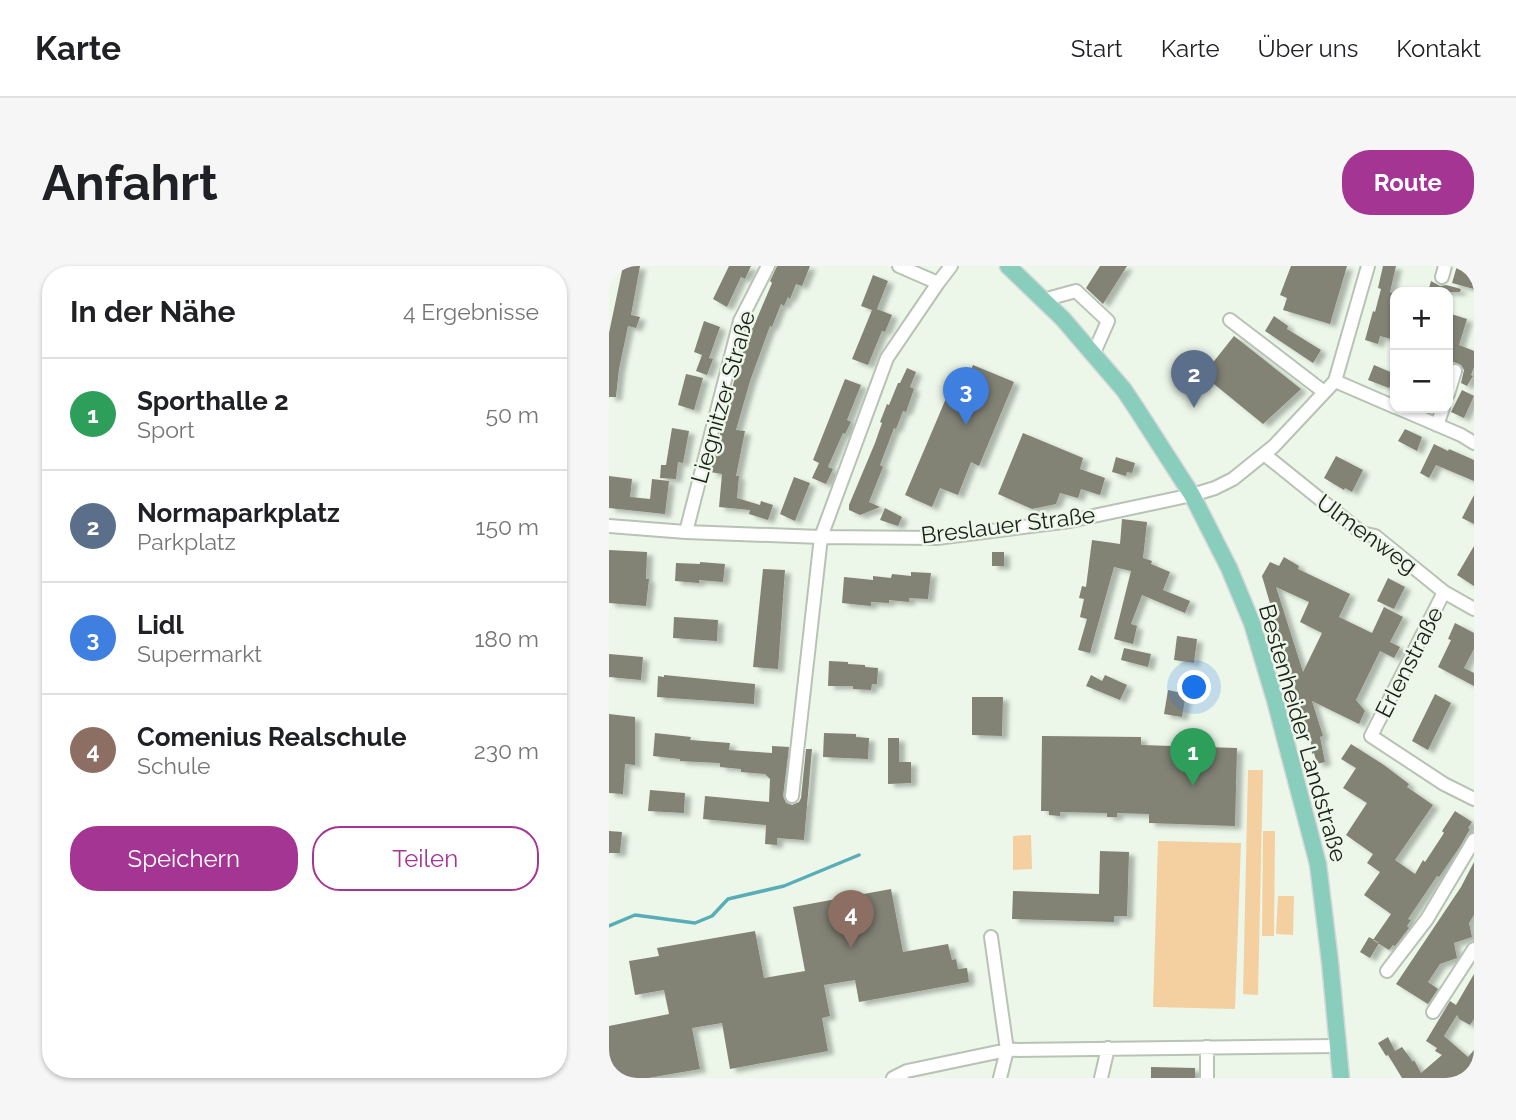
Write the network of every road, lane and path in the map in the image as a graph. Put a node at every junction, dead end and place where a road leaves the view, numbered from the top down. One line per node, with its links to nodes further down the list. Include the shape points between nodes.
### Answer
1 (768, 266): 22 (street, Liegnitzer Straße, via 740,321)
2 (899, 266): 6 (street)
3 (951, 266): 6 (street)
4 (1008, 266): 7 (main road, Bestenheider Landstraße)
5 (1368, 266): 12 (street)
6 (938, 282): 23 (street, via 887,358)
7 (1043, 300): 9 (main road, Bestenheider Landstraße); 9 (street, via 1076,291 1108,321)
8 (1230, 320): 13 (street)
9 (1093, 355): 20 (main road, Bestenheider Landstraße, via 1124,390)
10 (1455, 371): 11 (street)
11 (1453, 378)
12 (1335, 381): 13 (street, Breslauer Straße); 14 (street)
13 (1324, 392): 19 (street, Breslauer Straße)
14 (1390, 404)
15 (1410, 413): 17 (street)
16 (1441, 413): 17 (street)
17 (1437, 425): 18 (street)
18 (1474, 443)
19 (1264, 454): 20 (street, Breslauer Straße, via 1233,479); 24 (street, Ulmenweg)
20 (1192, 495): 23 (street, Breslauer Straße, via 1070,521 937,538); 33 (main road, Bestenheider Landstraße, via 1252,623 1275,699 1318,864)
21 (609, 526): 22 (street, Breslauer Straße)
22 (687, 532): 23 (street, Breslauer Straße)
23 (821, 537): 26 (street)
24 (1444, 592): 25 (street, Ulmenweg); 27 (street, Erlenstraße, via 1371,736)
25 (1474, 609)
26 (792, 796)
27 (1474, 799)
28 (1474, 840): 31 (street, via 1427,919)
29 (991, 937): 36 (street)
30 (1474, 948): 32 (street)
31 (1387, 971)
32 (1433, 1012)
33 (1338, 1046): 34 (street); 42 (main road, Bestenheider Landstraße)
34 (1206, 1047): 35 (street); 41 (street)
35 (1108, 1048): 36 (street); 40 (street)
36 (1007, 1050): 37 (street); 39 (street)
37 (906, 1075): 38 (street)
38 (893, 1078)
39 (1000, 1078)
40 (1101, 1078)
41 (1207, 1078)
42 (1341, 1078)

